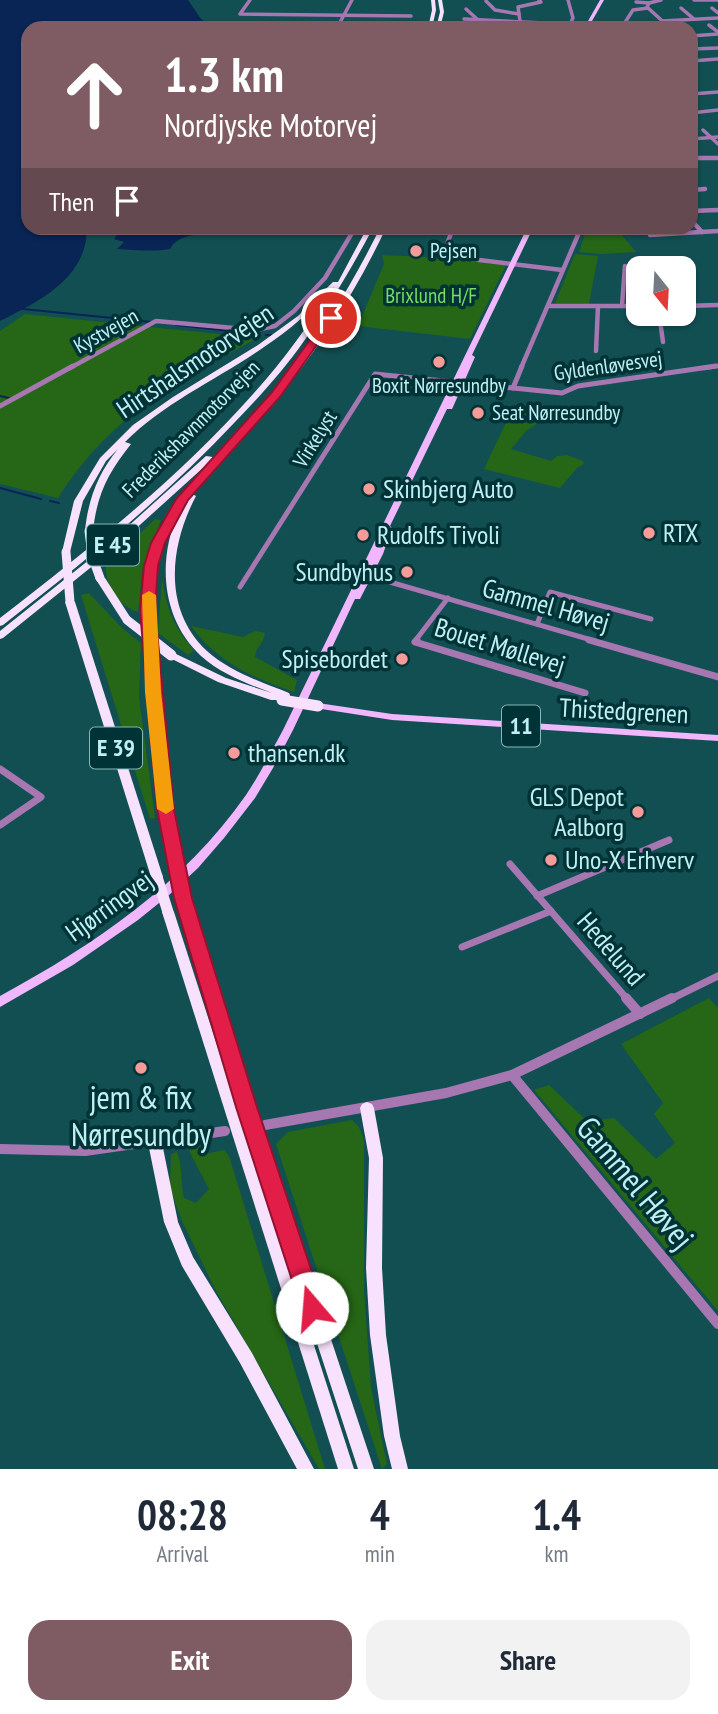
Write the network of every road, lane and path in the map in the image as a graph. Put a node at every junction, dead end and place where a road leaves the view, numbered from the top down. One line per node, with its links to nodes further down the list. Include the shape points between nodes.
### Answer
1 (250, 0): 21 (street, via 240,14)
2 (352, 0): 21 (street)
3 (442, 0): 24 (highway); 29 (highway)
4 (514, 0): 15 (street)
5 (568, 0): 32 (street)
6 (602, 0): 33 (main road)
7 (661, 0): 14 (street)
8 (694, 0): 11 (street)
9 (486, 1): 20 (street, via 495,10)
10 (542, 1): 15 (street)
11 (718, 1)
12 (433, 2): 28 (highway)
13 (636, 2): 14 (street)
14 (649, 3): 16 (street)
15 (521, 5): 20 (street)
16 (648, 8): 34 (street, via 633,10); 35 (street)
17 (681, 8): 26 (street)
18 (712, 8): 23 (street)
19 (466, 9): 30 (street)
20 (519, 14): 31 (street)
21 (344, 16): 22 (street); 27 (street)
22 (411, 16)
23 (718, 16): 26 (street)
24 (447, 18)
25 (464, 19): 30 (street)
26 (694, 19): 35 (street)
27 (341, 21)
28 (429, 21)
29 (440, 21)
30 (477, 21)
31 (520, 21)
32 (572, 21)
33 (587, 21)
34 (626, 21)
35 (662, 21)
36 (709, 25): 37 (street)
37 (718, 33): 38 (street)
38 (698, 35)
39 (718, 48): 40 (street)
40 (698, 49)
41 (718, 59): 42 (street)
42 (698, 60)
43 (718, 92): 44 (street)
44 (698, 93)
45 (718, 110): 46 (street)
46 (698, 112)
47 (703, 130): 49 (street)
48 (718, 137): 49 (street)
49 (712, 138): 50 (street); 51 (street)
50 (698, 139)
51 (718, 144)
52 (698, 158): 53 (street)
53 (718, 158)
54 (705, 189): 55 (street)
55 (698, 190)
56 (718, 210): 57 (street)
57 (698, 211)
58 (698, 228): 61 (street)
59 (718, 231): 61 (street)
60 (698, 232): 61 (street)
61 (702, 232)
62 (351, 235): 87 (street, Kystvejen, via 325,278 269,329 154,322)
63 (366, 235): 69 (highway, E 45)
64 (379, 235): 82 (highway, E 45, via 345,298)
65 (450, 235): 68 (street, via 444,252 447,256)
66 (526, 235): 68 (main road, Hjørringvej)
67 (578, 235): 71 (street)
68 (513, 264): 71 (street); 84 (main road, Hjørringvej)
69 (350, 265): 81 (highway, Hirtshalsmotorvejen / E 39, via 312,310); 92 (highway, Frederikshavnmotorvejen / E 45, via 315,325 230,423 130,517)
70 (625, 266): 75 (street)
71 (562, 270): 73 (street)
72 (718, 305): 77 (street)
73 (548, 306): 74 (street); 85 (street)
74 (598, 306): 75 (street); 80 (street)
75 (622, 306): 76 (street)
76 (626, 306)
77 (696, 306)
78 (661, 326): 79 (street)
79 (663, 342)
80 (596, 351)
81 (241, 359): 97 (highway, 11, bridge, via 149,421 117,454 99,481 91,510 92,556 100,578 127,620 171,655 222,680); 118 (highway, Hirtshalsmotorvejen / E 39, bridge, via 155,410 111,450 83,487 65,552 70,602)
82 (302, 359): 86 (highway, E 39); 94 (highway, Frederikshavnmotorvejen / E 45, via 187,479)
83 (718, 366): 85 (street, Gyldenløvesvej, via 578,386 562,393)
84 (457, 384): 85 (street, Gyldenløvesvej); 88 (main road, Hjørringvej); 89 (street, Virkelyst, via 375,374)
85 (513, 388)
86 (276, 394): 97 (highway, 11, via 189,500 178,524 169,570 180,622 203,653); 119 (highway, E 39, bridge, via 182,499 158,543 147,610 153,692 166,809 183,898)
87 (0, 406)
88 (365, 575): 90 (street, Gammel Høvej); 108 (main road, Hjørringvej, via 264,775 215,843 171,889 116,932)
89 (240, 587)
90 (448, 598): 93 (street, Gammel Høvej); 96 (street, Bouet Møllevej, via 415,642)
91 (651, 619): 93 (street, via 551,592)
92 (0, 621)
93 (537, 624): 95 (street, Gammel Høvej)
94 (0, 638)
95 (718, 677)
96 (585, 693)
97 (283, 698): 98 (highway, 11, bridge)
98 (322, 707): 99 (main road, Thistedgrenen / 11, via 479,724)
99 (718, 738)
100 (0, 769): 101 (street, via 41,797)
101 (0, 825)
102 (669, 840): 104 (street, Hedelund)
103 (510, 864): 104 (street, Hedelund)
104 (537, 895): 105 (street, Hedelund)
105 (551, 911): 106 (street, Hedelund); 109 (street, Hedelund)
106 (463, 947)
107 (718, 976): 109 (street)
108 (0, 1002)
109 (640, 1014): 110 (street)
110 (512, 1076): 111 (street); 116 (street, Gammel Høvej)
111 (367, 1108): 112 (street); 120 (highway, via 376,1158 378,1335)
112 (265, 1125)
113 (225, 1131): 114 (street)
114 (155, 1143): 115 (street, via 78,1152); 117 (highway, via 171,1222 187,1261)
115 (0, 1149)
116 (718, 1324)
117 (306, 1469)
118 (346, 1469)
119 (366, 1469)
120 (400, 1469)

